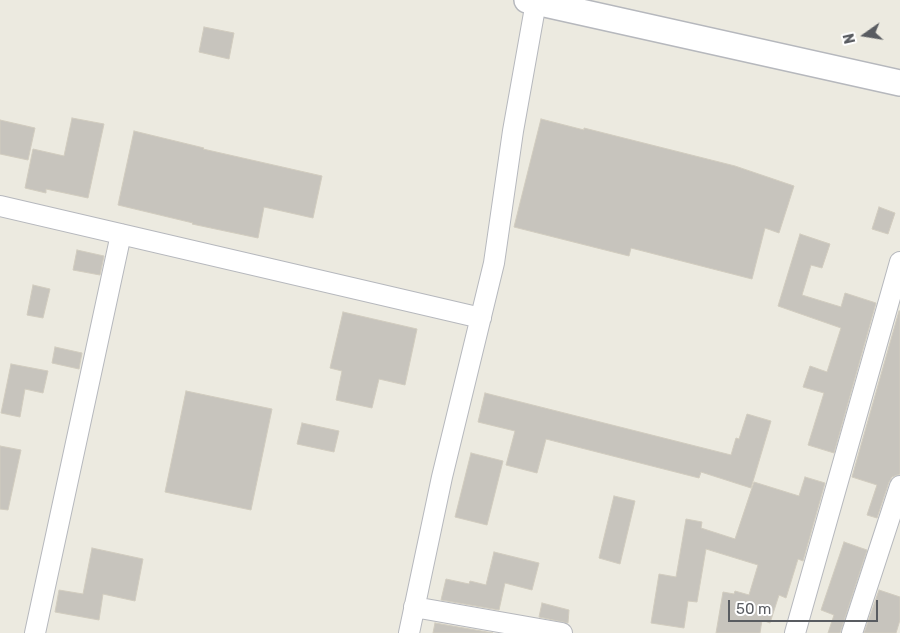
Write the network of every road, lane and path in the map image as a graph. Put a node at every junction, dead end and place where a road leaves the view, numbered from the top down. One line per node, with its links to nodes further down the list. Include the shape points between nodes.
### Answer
1 (531, 1): 2 (street); 6 (street, via 494,263)
2 (900, 83)
3 (0, 206): 4 (street)
4 (121, 234): 6 (street); 9 (street)
5 (900, 262): 12 (street)
6 (480, 318): 8 (street)
7 (900, 486): 13 (street)
8 (414, 607): 10 (street); 11 (street)
9 (35, 633)
10 (409, 633)
11 (562, 633)
12 (795, 633)
13 (852, 633)

